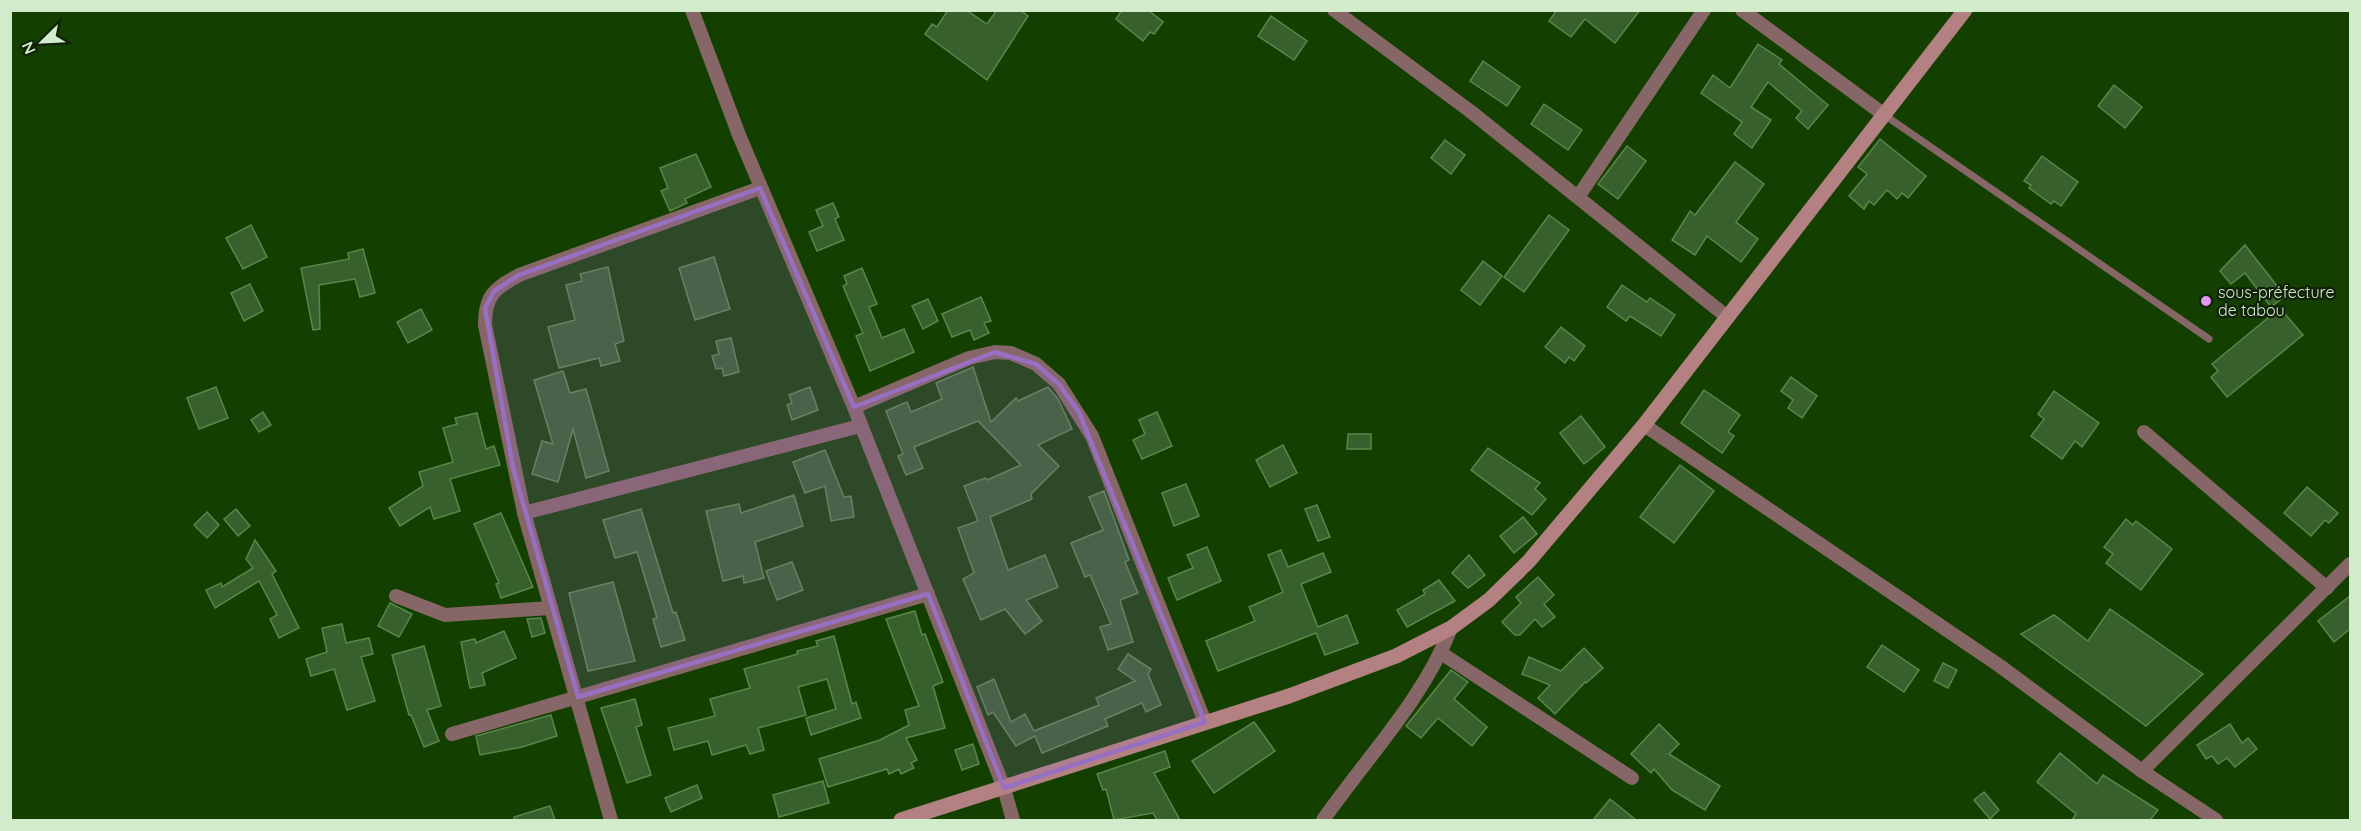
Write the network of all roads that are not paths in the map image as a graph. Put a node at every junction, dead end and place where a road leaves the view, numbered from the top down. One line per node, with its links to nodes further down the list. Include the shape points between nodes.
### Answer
1 (692, 10): 7 (street)
2 (1334, 10): 8 (street)
3 (1704, 10): 8 (street)
4 (1742, 10): 6 (street)
5 (1965, 10): 6 (street)
6 (1883, 114): 9 (street); 10 (lane)
7 (760, 188): 11 (street); 15 (street, via 529,271 494,291 485,308 485,325)
8 (1578, 197): 9 (street)
9 (1726, 316): 12 (street)
10 (2209, 339)
11 (854, 407): 13 (street); 24 (street, via 969,358 994,352 1011,353 1036,364 1059,384 1092,436)
12 (1644, 425): 21 (street, via 1529,561 1489,600); 26 (street, via 2000,666)
13 (860, 426): 15 (street); 18 (street)
14 (2144, 432): 17 (street)
15 (524, 513): 20 (street)
16 (2350, 564): 17 (street)
17 (2327, 588): 26 (street)
18 (928, 594): 23 (street); 28 (street)
19 (396, 596): 20 (street, via 445,615)
20 (551, 608): 23 (street)
21 (1451, 628): 22 (street); 24 (street, via 1396,657)
22 (1441, 653): 27 (street); 32 (street, via 1413,698)
23 (578, 697): 25 (street); 29 (street)
24 (1205, 722): 28 (street)
25 (452, 734)
26 (2142, 771): 33 (street)
27 (1632, 778)
28 (1004, 788): 30 (street); 31 (street)
29 (611, 820)
30 (901, 820)
31 (1013, 820)
32 (1323, 820)
33 (2216, 820)

